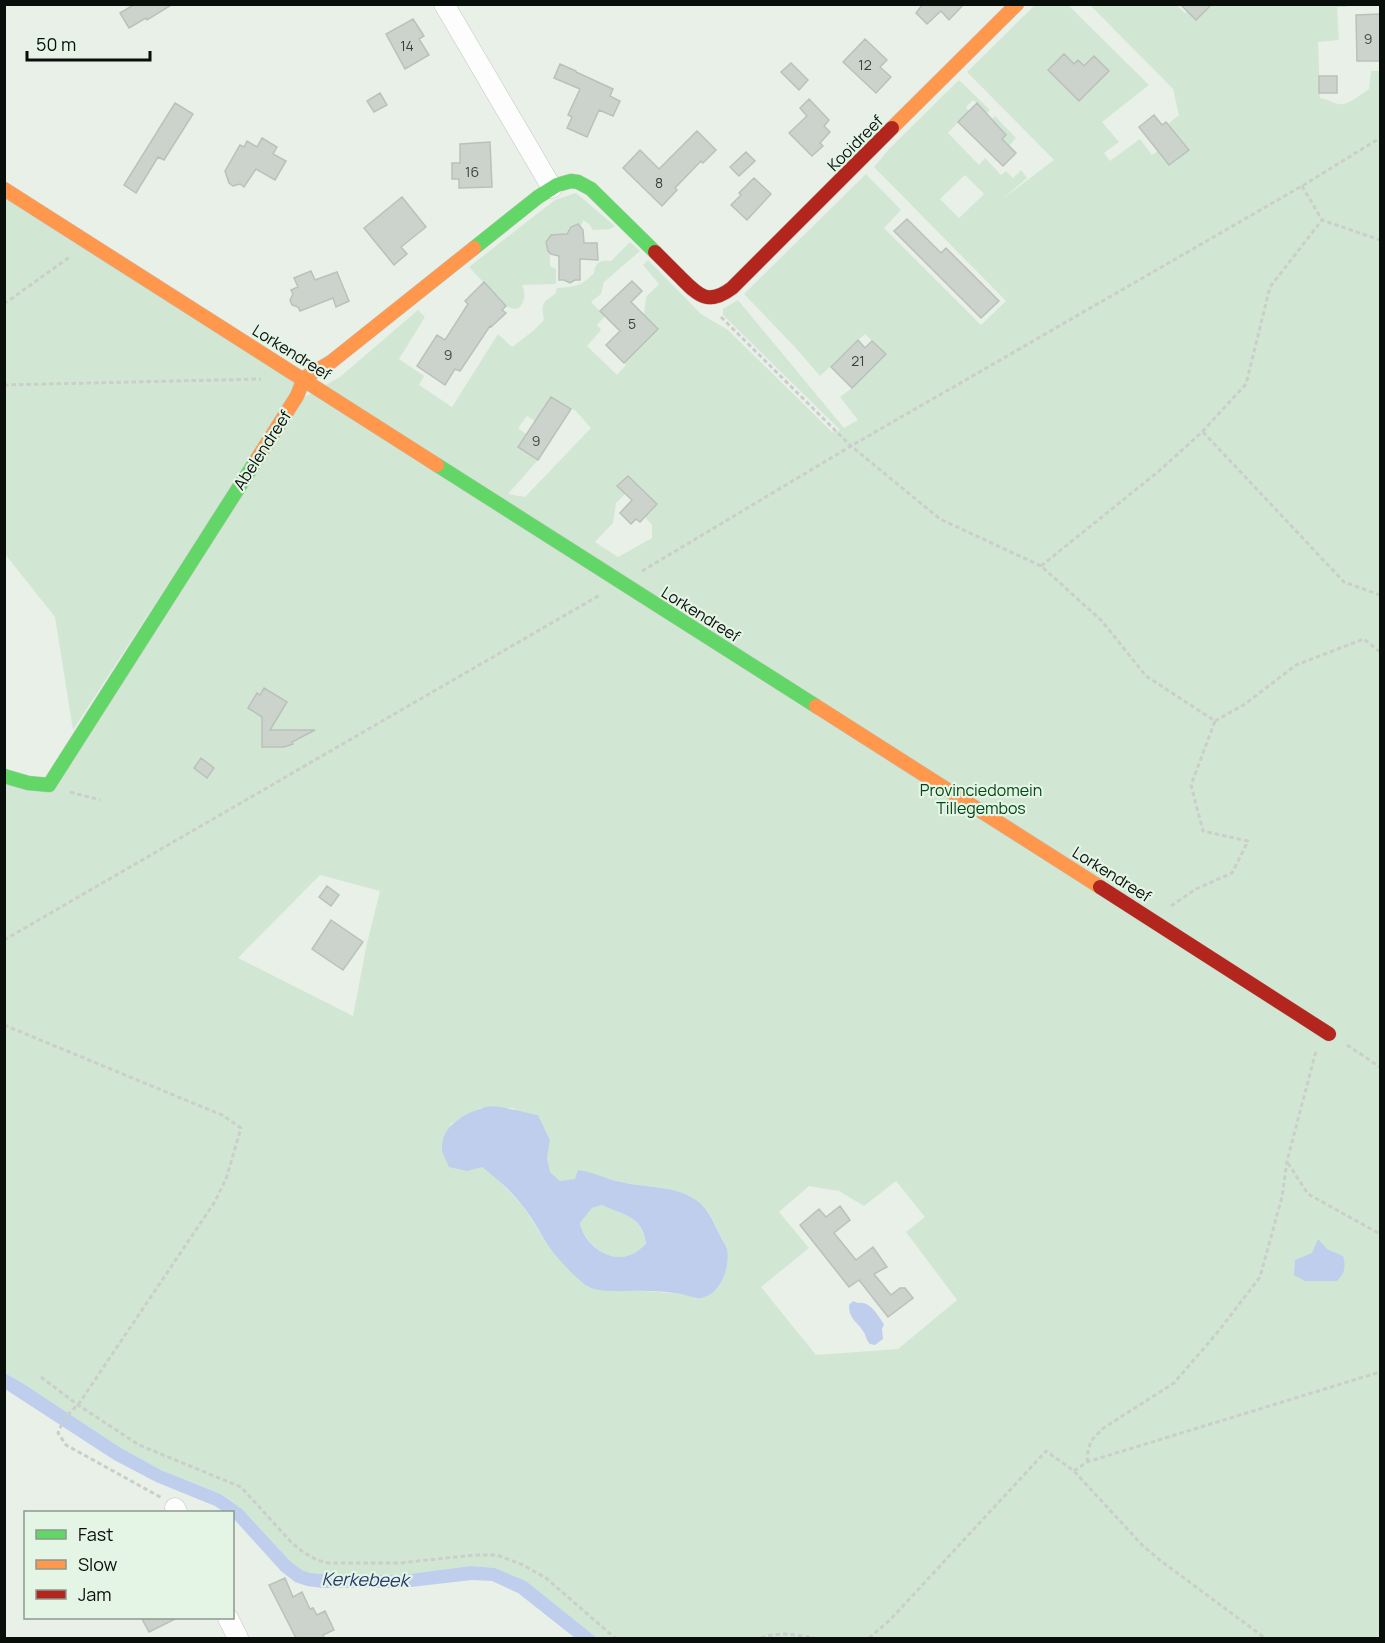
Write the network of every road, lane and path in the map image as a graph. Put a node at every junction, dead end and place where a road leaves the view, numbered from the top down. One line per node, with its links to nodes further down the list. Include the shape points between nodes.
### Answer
1 (444, 4): 5 (street)
2 (1017, 4): 10 (street, Kooidreef, via 732,288 721,297)
3 (1380, 138): 4 (path)
4 (1302, 186): 7 (path); 16 (path)
5 (552, 188): 10 (street, via 578,182 586,186 697,294); 12 (street, via 331,362)
6 (4, 189): 9 (street, Lorkendreef)
7 (1322, 220): 8 (path); 15 (path, via 1270,287 1246,384)
8 (1380, 240)
9 (90, 243): 11 (path); 12 (street, Lorkendreef)
10 (712, 298): 16 (path, via 720,317)
11 (4, 304)
12 (304, 378): 18 (street, Lorkendreef); 23 (street, Abelendreef, via 297,396)
13 (268, 379): 14 (path)
14 (4, 386)
15 (1202, 432): 17 (path); 19 (path, via 1344,582)
16 (851, 447): 17 (path, via 940,519); 18 (path)
17 (1041, 566): 21 (path, via 1101,620 1146,676)
18 (622, 583): 25 (street, Lorkendreef); 26 (path)
19 (1380, 595)
20 (1380, 651): 21 (path, via 1364,639 1296,666)
21 (1215, 721): 25 (path, via 1191,785 1203,831 1248,841 1232,873 1196,889)
22 (4, 776): 23 (street)
23 (49, 785): 24 (path)
24 (100, 800)
25 (1152, 919): 28 (street, Lorkendreef)
26 (4, 940)
27 (4, 1025): 34 (path, via 222,1115 241,1128 226,1179 214,1203)
28 (1329, 1034): 29 (path); 30 (path, via 1317,1046)
29 (1380, 1067)
30 (1287, 1161): 31 (path, via 1308,1194); 35 (path, via 1282,1197 1260,1277 1174,1383 1102,1429 1090,1441)
31 (1380, 1234)
32 (1380, 1372): 35 (path)
33 (41, 1377): 34 (path)
34 (78, 1405): 37 (path, via 60,1426 58,1433 66,1445 166,1500); 40 (path, via 139,1444 241,1487 292,1543 317,1560 400,1563 497,1556 546,1578)
35 (1088, 1462): 36 (path)
36 (1074, 1471): 43 (path, via 1046,1451); 44 (path, via 1142,1545)
37 (176, 1510)
38 (229, 1619): 39 (street)
39 (238, 1638)
40 (615, 1638)
41 (761, 1638): 42 (path, via 795,1634)
42 (814, 1638)
43 (869, 1638)
44 (1265, 1638)

